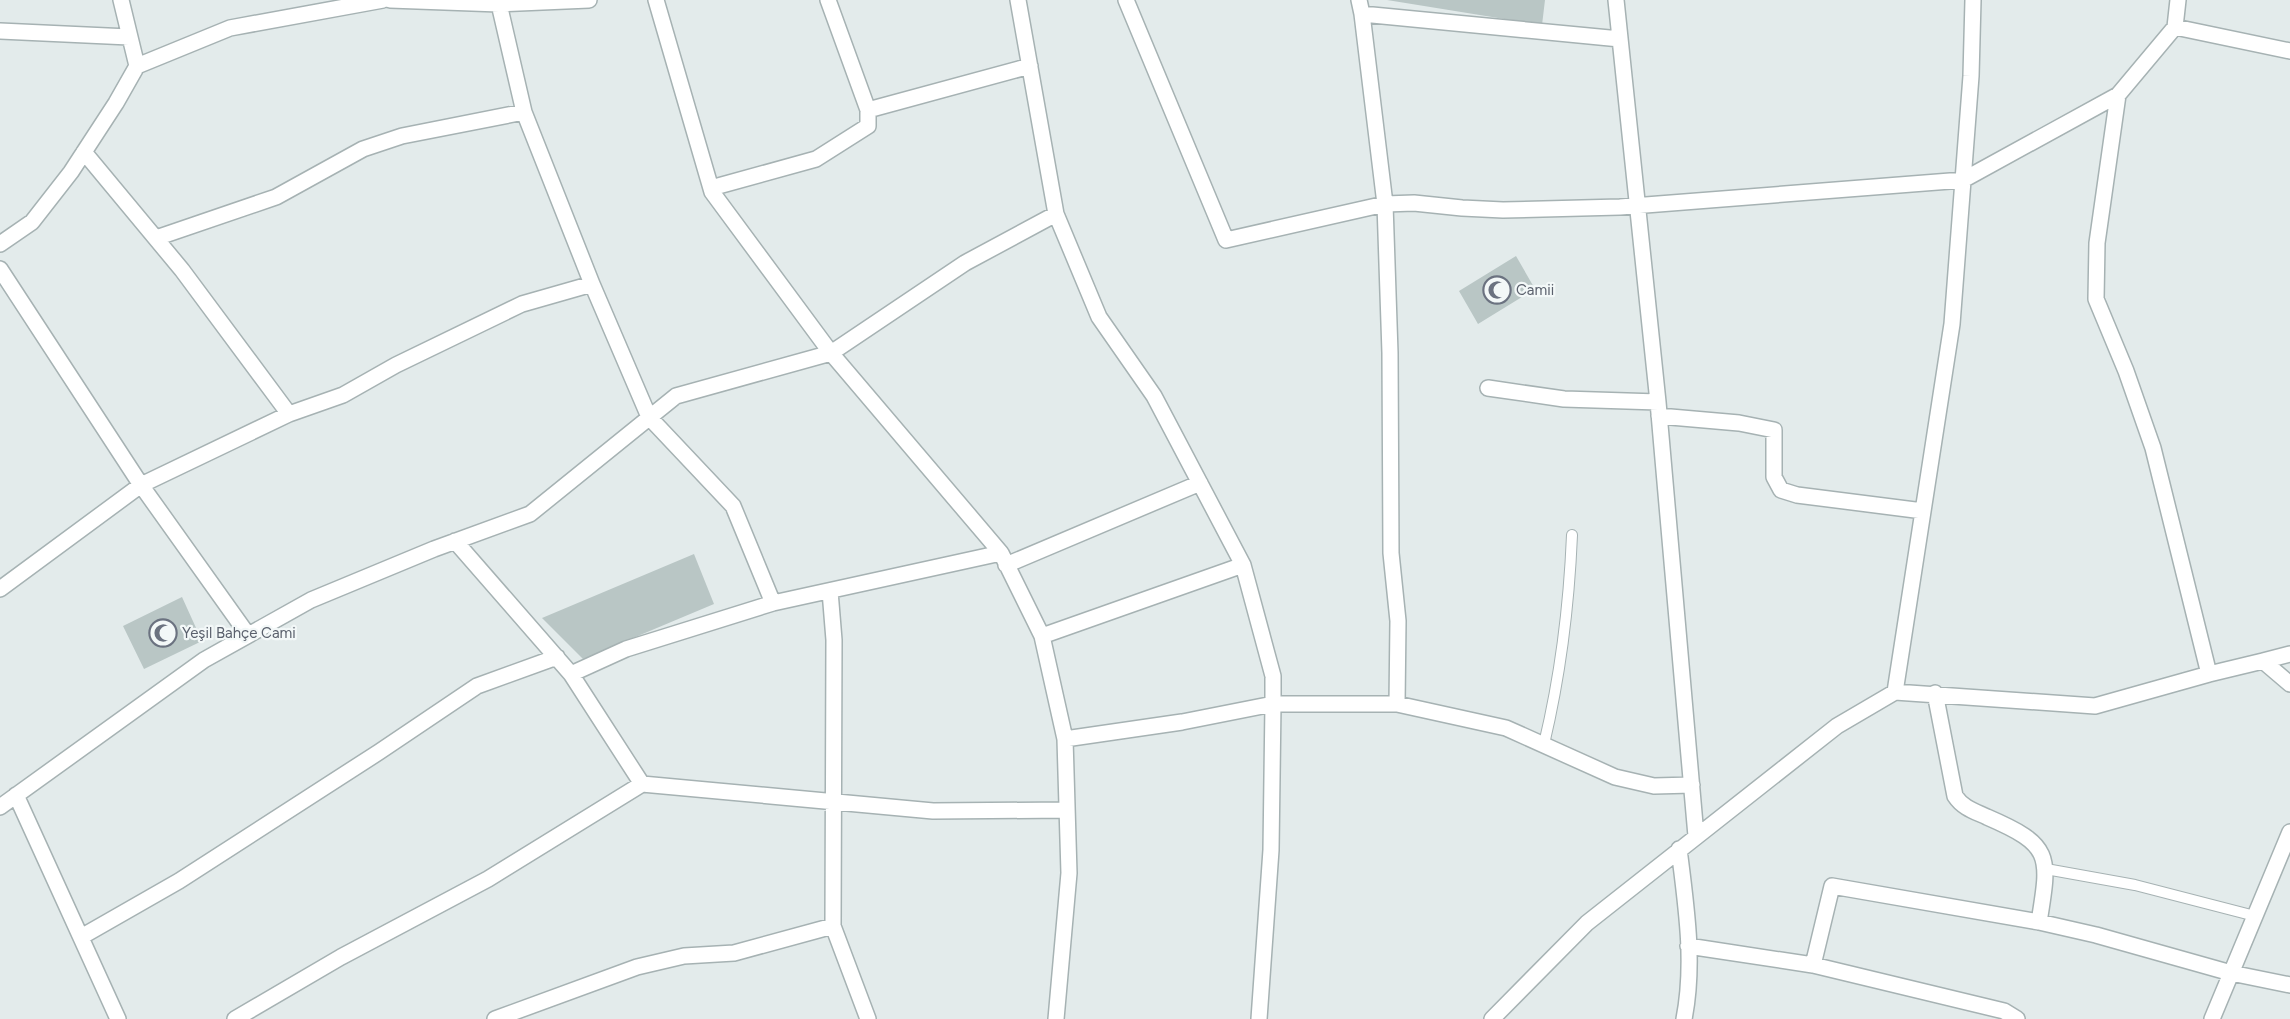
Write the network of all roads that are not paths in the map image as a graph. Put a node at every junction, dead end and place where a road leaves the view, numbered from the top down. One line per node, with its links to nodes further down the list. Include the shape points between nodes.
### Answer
1 (121, 0): 16 (street)
2 (383, 0): 19 (street, via 230,28)
3 (390, 0): 12 (street)
4 (589, 0): 12 (street)
5 (656, 0): 26 (street)
6 (828, 0): 22 (street)
7 (1018, 0): 20 (street)
8 (1126, 0): 27 (street, via 1226,240)
9 (1616, 0): 17 (street)
10 (1973, 0): 25 (street, via 1972,76)
11 (2178, 0): 14 (street)
12 (498, 4): 23 (street)
13 (1360, 7): 17 (street); 27 (street)
14 (2175, 27): 18 (street); 21 (street)
15 (0, 31): 16 (street)
16 (129, 37): 19 (street)
17 (1620, 39): 28 (street)
18 (2290, 51)
19 (136, 66): 24 (street)
20 (1030, 66): 22 (street); 29 (street)
21 (2118, 94): 25 (street); 55 (street, via 2097,243 2096,299 2153,448)
22 (868, 110): 26 (street, via 868,126 816,159)
23 (524, 112): 30 (street, via 402,136 363,149 276,197); 33 (street)
24 (84, 152): 30 (street); 31 (street, via 32,222)
25 (1963, 180): 28 (street); 41 (street, via 1952,324)
26 (710, 188): 34 (street)
27 (1385, 204): 28 (street, via 1504,210); 60 (street, via 1392,554 1398,621)
28 (1636, 205): 36 (street)
29 (1056, 214): 34 (street, via 965,263); 39 (street, via 1099,317 1154,396)
30 (156, 238): 37 (street)
31 (0, 244)
32 (0, 269): 40 (street)
33 (592, 284): 37 (street, via 522,304 342,395); 38 (street)
34 (831, 353): 38 (street, via 676,396); 44 (street)
35 (1488, 388): 36 (street)
36 (1659, 409): 41 (street, via 1774,430 1774,477 1780,490 1797,496); 64 (street)
37 (289, 414): 40 (street)
38 (649, 417): 43 (street, via 530,514); 48 (street, via 733,506)
39 (1200, 483): 44 (street); 45 (street)
40 (141, 485): 46 (street); 49 (street)
41 (1923, 511): 57 (street)
42 (1572, 535): 62 (lane, via 1563,652)
43 (456, 541): 49 (street, via 312,600); 52 (street)
44 (1004, 559): 47 (street); 50 (street)
45 (1243, 565): 50 (street); 59 (street, via 1273,676)
46 (0, 589)
47 (830, 591): 48 (street); 66 (street, via 834,640)
48 (773, 603): 54 (street, via 626,649)
49 (248, 636): 65 (street, via 204,660)
50 (1042, 636): 61 (street)
51 (2290, 654): 53 (street)
52 (557, 657): 54 (street); 76 (street, via 477,686 179,881)
53 (2263, 661): 55 (street); 56 (street)
54 (571, 674): 63 (street)
55 (2209, 674): 58 (street, via 2095,706)
56 (2290, 684)
57 (1895, 692): 58 (street); 70 (street, via 1837,726)
58 (1935, 693): 72 (street, via 1955,796 1964,807 2030,839)
59 (1273, 704): 60 (street); 61 (street, via 1182,722); 86 (street, via 1271,850)
60 (1397, 704): 62 (street, via 1506,728)
61 (1065, 739): 68 (street)
62 (1544, 744): 64 (street, via 1615,777 1654,786)
63 (642, 784): 66 (street); 82 (street, via 488,879 341,957)
64 (1692, 785): 70 (street)
65 (16, 795): 67 (street); 76 (street)
66 (833, 802): 68 (street, via 933,811); 75 (street)
67 (0, 807)
68 (1067, 810): 85 (street, via 1069,873)
69 (2290, 832): 73 (street)
70 (1696, 836): 71 (street)
71 (1679, 849): 77 (street); 87 (street, via 1588,923)
72 (2046, 870): 73 (lane, via 2135,885); 74 (street)
73 (2255, 916): 79 (street)
74 (2039, 922): 78 (street, via 1832,886); 79 (street)
75 (833, 926): 83 (street, via 734,953 684,956 637,967); 84 (street)
76 (81, 937): 81 (street)
77 (1688, 946): 78 (street); 88 (street, via 1688,998)
78 (1813, 965): 89 (street, via 2004,1011)
79 (2231, 973): 80 (street); 90 (street)
80 (2290, 985)
81 (118, 1019)
82 (236, 1019)
83 (495, 1019)
84 (868, 1019)
85 (1056, 1019)
86 (1258, 1019)
87 (1492, 1019)
88 (1684, 1019)
89 (2017, 1019)
90 (2212, 1019)

